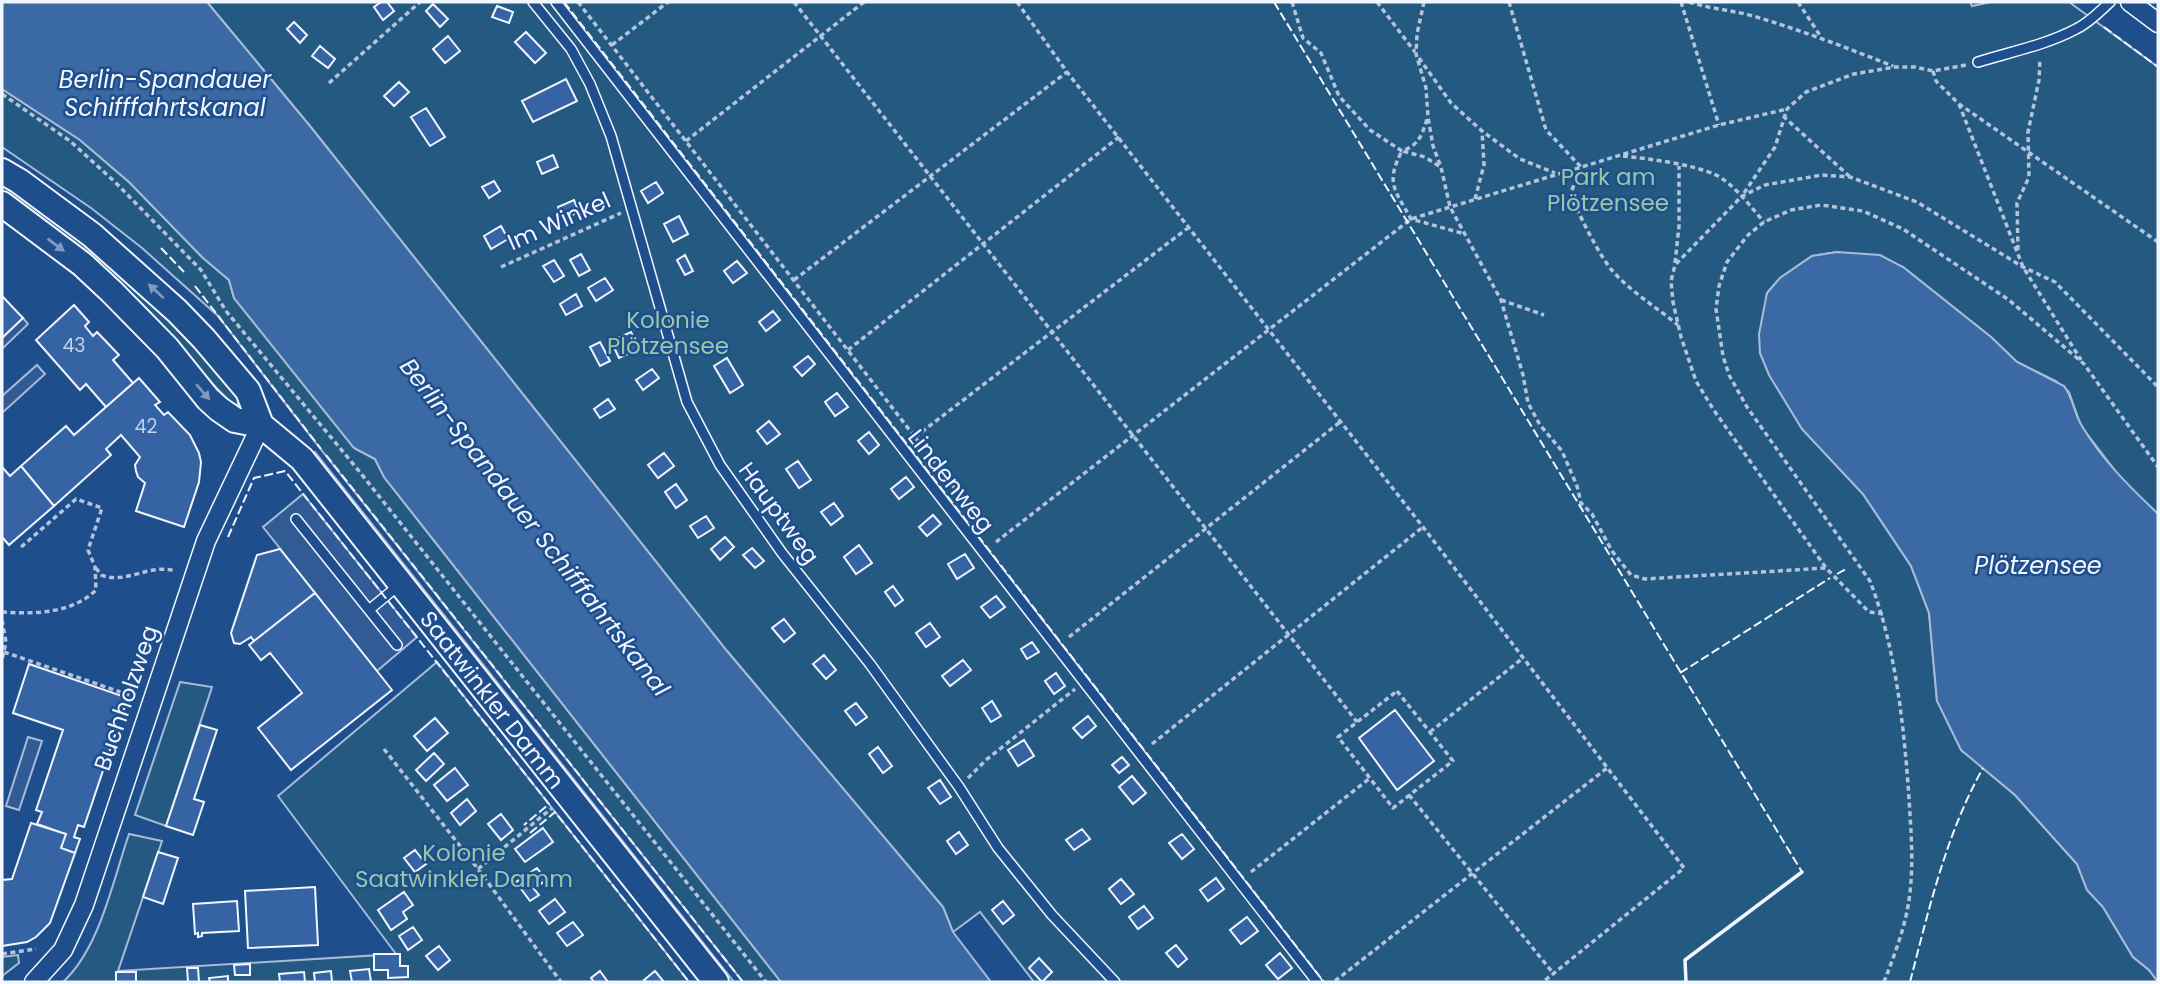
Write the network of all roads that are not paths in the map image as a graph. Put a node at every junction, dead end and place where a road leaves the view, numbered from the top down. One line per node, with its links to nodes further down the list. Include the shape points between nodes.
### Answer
1 (533, 2): 7 (lane, Hauptweg)
2 (556, 2): 6 (lane, Lindenweg)
3 (2110, 2): 8 (lane, via 2077,29)
4 (2130, 2): 5 (street)
5 (2158, 23)
6 (586, 40): 7 (lane); 19 (lane, Lindenweg)
7 (570, 49): 18 (lane, Hauptweg, via 611,136 687,402 720,465 870,664 998,848)
8 (1978, 62)
9 (2, 171): 11 (main road, Saatwinkler Damm, one-way to 9, via 248,391 177,311 92,235)
10 (2, 204): 11 (main road, Saatwinkler Damm, one-way to 11, via 111,291 208,399 235,420)
11 (261, 425): 13 (main road, Saatwinkler Damm, via 302,459); 16 (street, Buchholzweg, via 205,541 83,905 63,950)
12 (296, 519): 14 (lane)
13 (400, 583): 14 (lane); 17 (main road, Saatwinkler Damm)
14 (369, 610): 15 (lane)
15 (397, 645)
16 (34, 982)
17 (716, 982)
18 (1115, 982)
19 (1317, 982)

